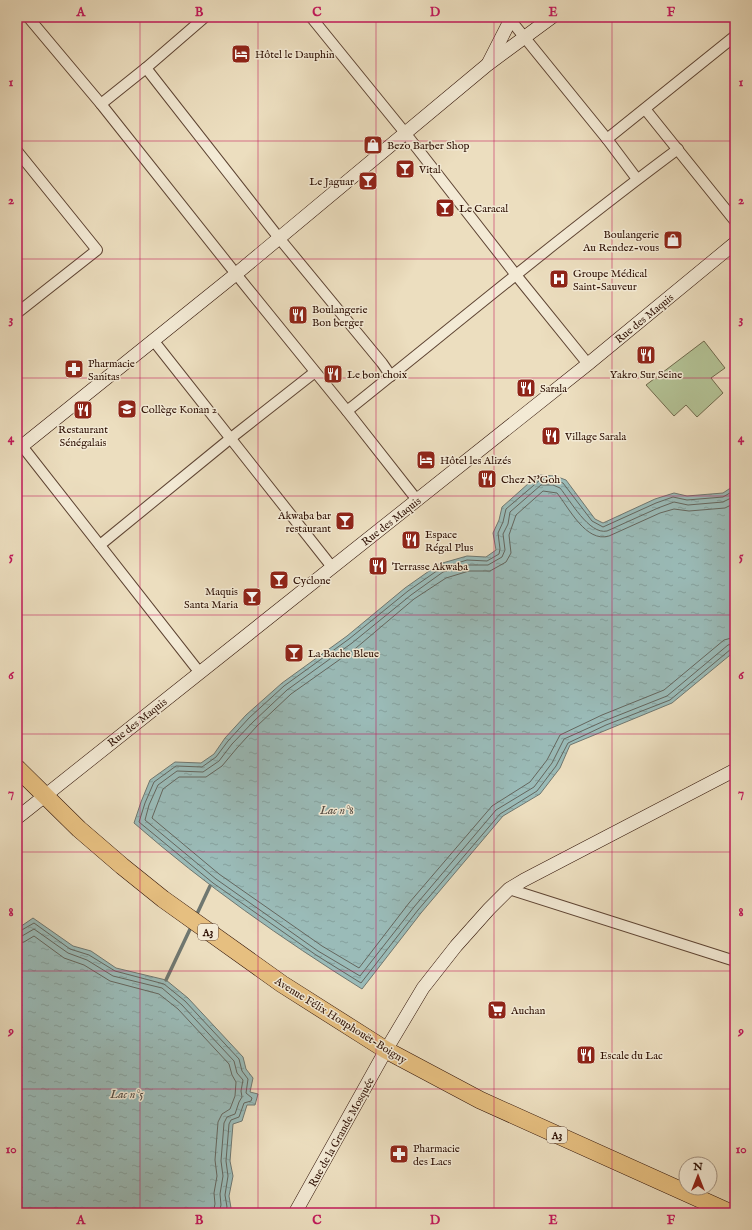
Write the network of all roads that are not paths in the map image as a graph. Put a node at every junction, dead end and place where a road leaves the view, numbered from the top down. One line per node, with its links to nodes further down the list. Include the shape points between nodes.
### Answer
1 (29, 17): 10 (street)
2 (205, 17): 9 (street)
3 (310, 17): 12 (street)
4 (552, 17): 7 (street)
5 (510, 18): 7 (street); 8 (street)
6 (735, 36): 11 (street)
7 (525, 37): 8 (street); 13 (street)
8 (487, 65): 12 (street)
9 (146, 68): 10 (street); 18 (street)
10 (101, 104): 20 (street)
11 (646, 109): 13 (street); 14 (street)
12 (406, 134): 18 (street); 21 (street)
13 (607, 139): 16 (street)
14 (678, 149): 16 (street); 17 (street)
15 (17, 150): 22 (street, via 97,250)
16 (637, 179): 21 (street)
17 (735, 220)
18 (279, 238): 20 (street); 26 (street)
19 (735, 243): 24 (street, Rue des Maquis)
20 (236, 274): 23 (street); 25 (street)
21 (516, 275): 24 (street); 26 (street)
22 (17, 313)
23 (152, 340): 28 (street); 29 (street)
24 (588, 364): 30 (street, Rue des Maquis)
25 (315, 372): 27 (street); 28 (street)
26 (391, 376): 27 (street)
27 (347, 411): 30 (street)
28 (231, 438): 31 (street); 32 (street)
29 (20, 448): 31 (street)
30 (417, 500): 32 (street, Rue des Maquis)
31 (100, 545): 33 (street)
32 (332, 567): 33 (street, Rue des Maquis)
33 (200, 673): 36 (street, Rue des Maquis)
34 (17, 768): 36 (highway, Avenue Félix Houphouët-Boigny / A3)
35 (735, 770): 38 (street, Rue de la Grande Mosquée)
36 (44, 796): 37 (street, Rue des Maquis); 40 (highway, Avenue Félix Houphouët-Boigny / A3, via 163,899 282,984)
37 (17, 818)
38 (509, 889): 39 (street); 40 (street, Rue de la Grande Mosquée, via 456,946 423,988)
39 (735, 961)
40 (386, 1050): 41 (street, Rue de la Grande Mosquée); 42 (highway, Avenue Félix Houphouët-Boigny / A3, via 480,1100)
41 (295, 1213)
42 (731, 1213)

